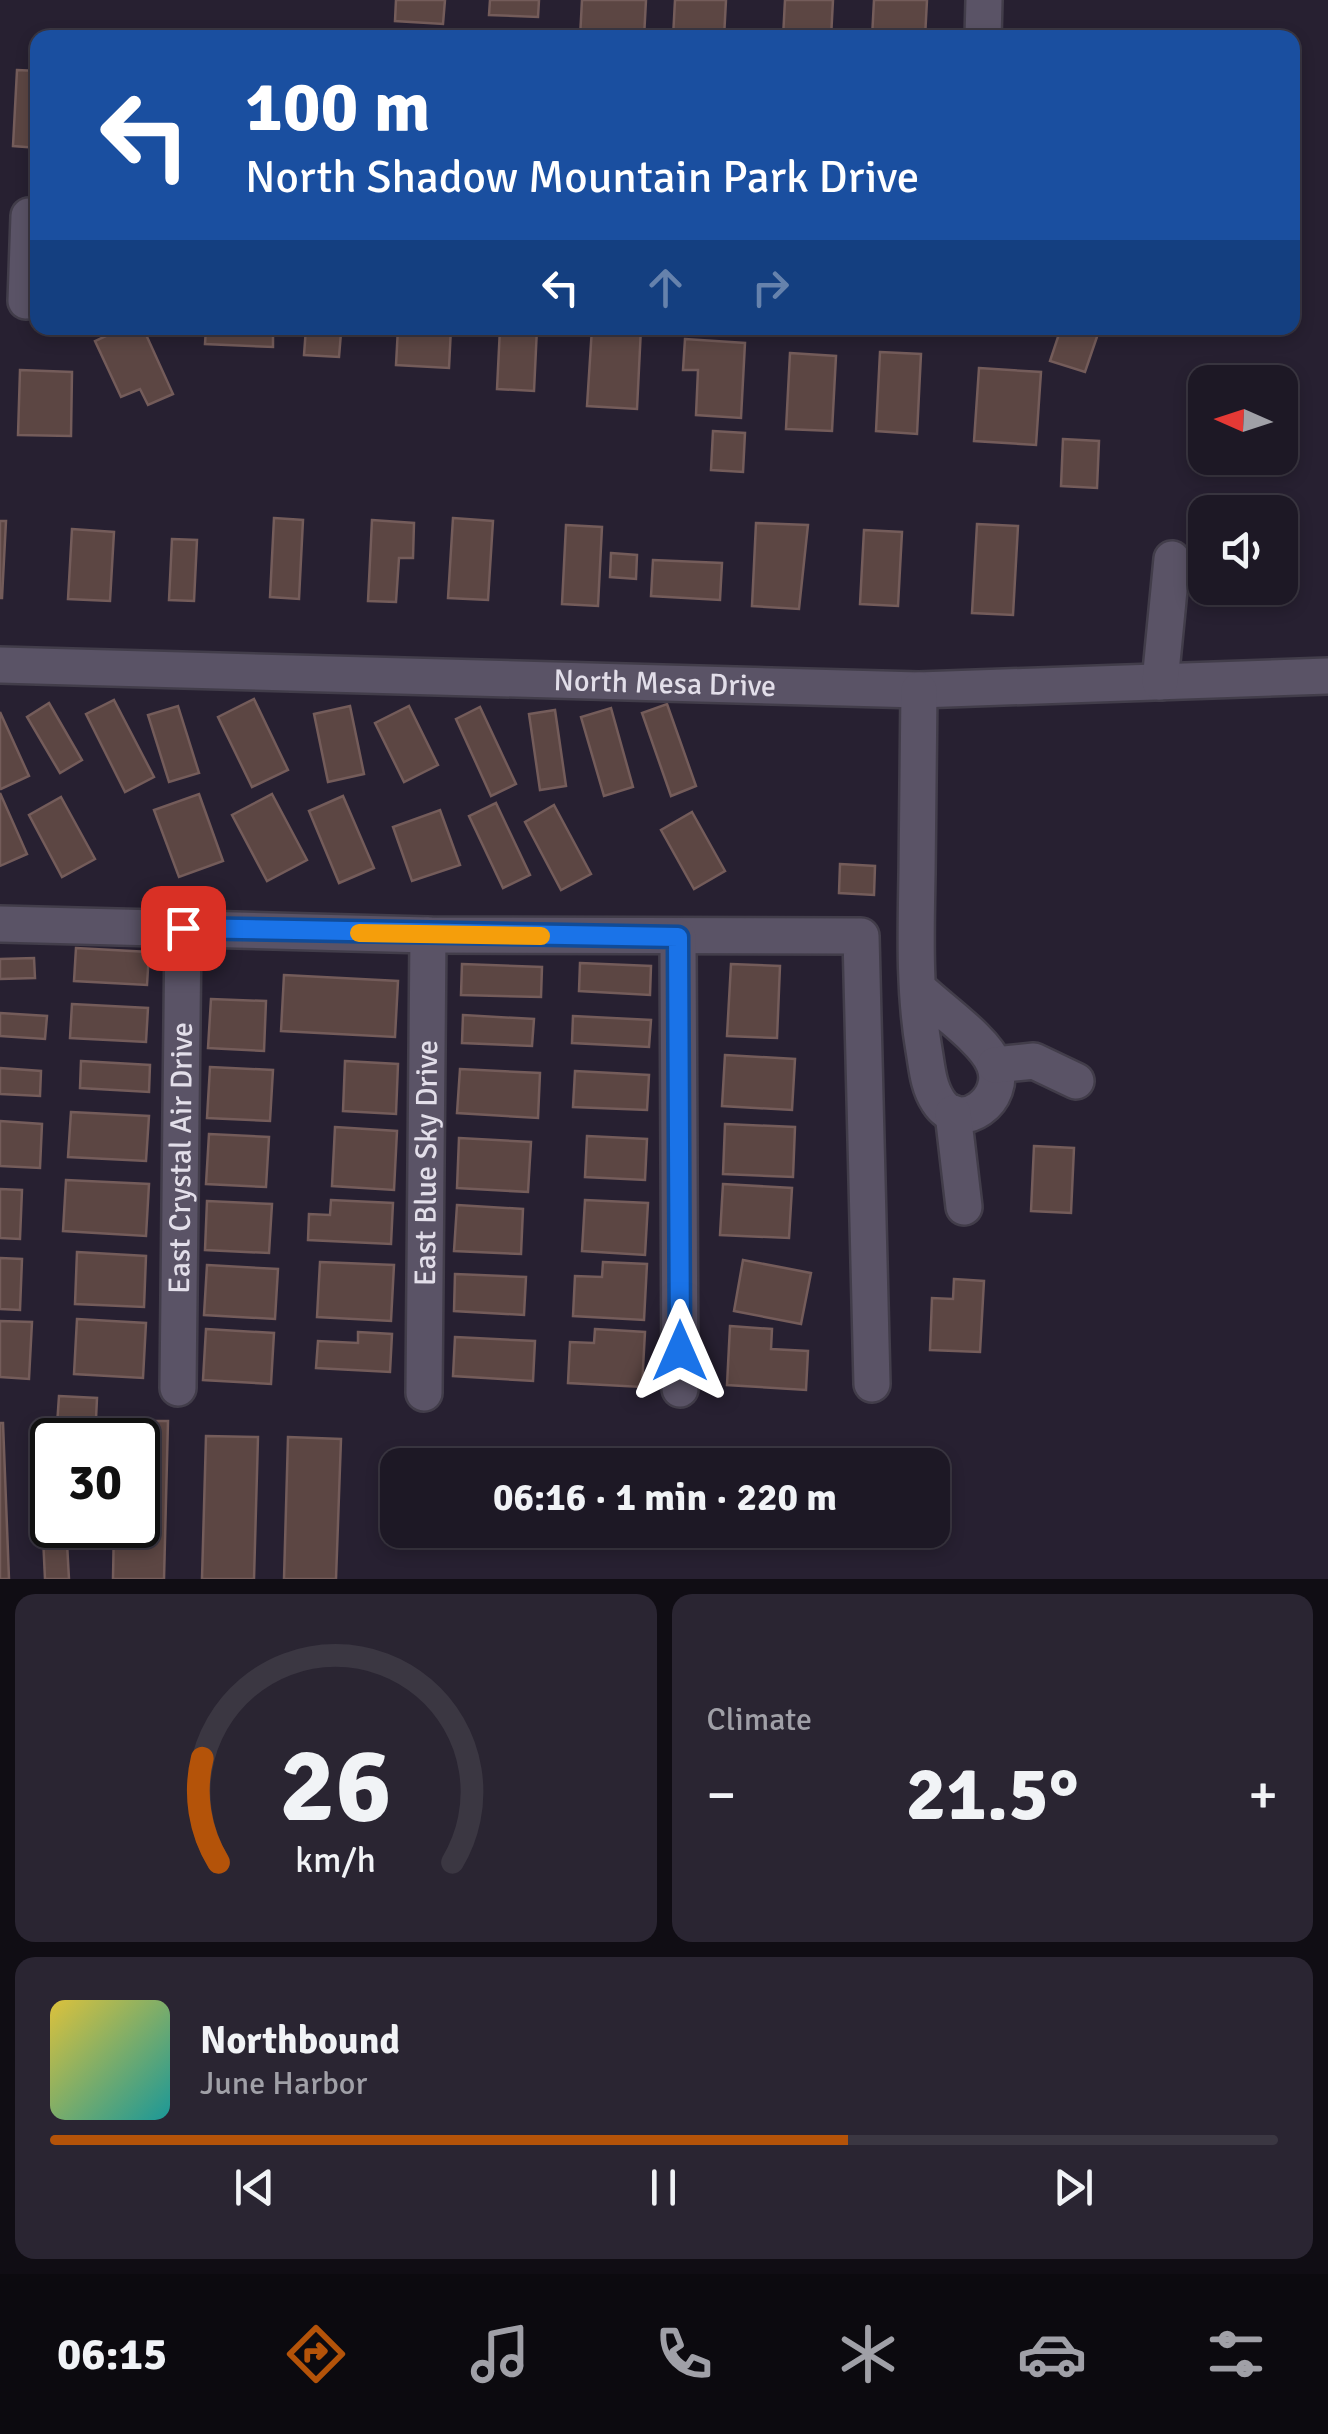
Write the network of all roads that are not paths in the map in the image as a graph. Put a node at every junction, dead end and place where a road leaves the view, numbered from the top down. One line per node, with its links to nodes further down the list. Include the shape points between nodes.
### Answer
1 (984, 0): 2 (street)
2 (983, 30)
3 (22, 216): 4 (street)
4 (26, 301)
5 (1172, 559): 8 (street)
6 (0, 665): 9 (street, North Mesa Drive)
7 (1328, 676): 8 (street, North Mesa Drive)
8 (1160, 682): 9 (street, North Mesa Drive)
9 (919, 690): 14 (street)
10 (0, 924): 11 (street)
11 (183, 928): 12 (street); 20 (street, East Crystal Air Drive)
12 (428, 934): 13 (street); 22 (street, East Blue Sky Drive)
13 (678, 937): 19 (street, via 862,936); 21 (street)
14 (918, 989): 15 (street); 17 (street, via 930,1082 940,1105)
15 (995, 1065): 16 (street, via 1034,1061); 17 (street, via 988,1105)
16 (1076, 1081)
17 (953, 1113): 18 (street)
18 (964, 1207)
19 (872, 1384)
20 (178, 1388)
21 (680, 1389)
22 (424, 1393)

